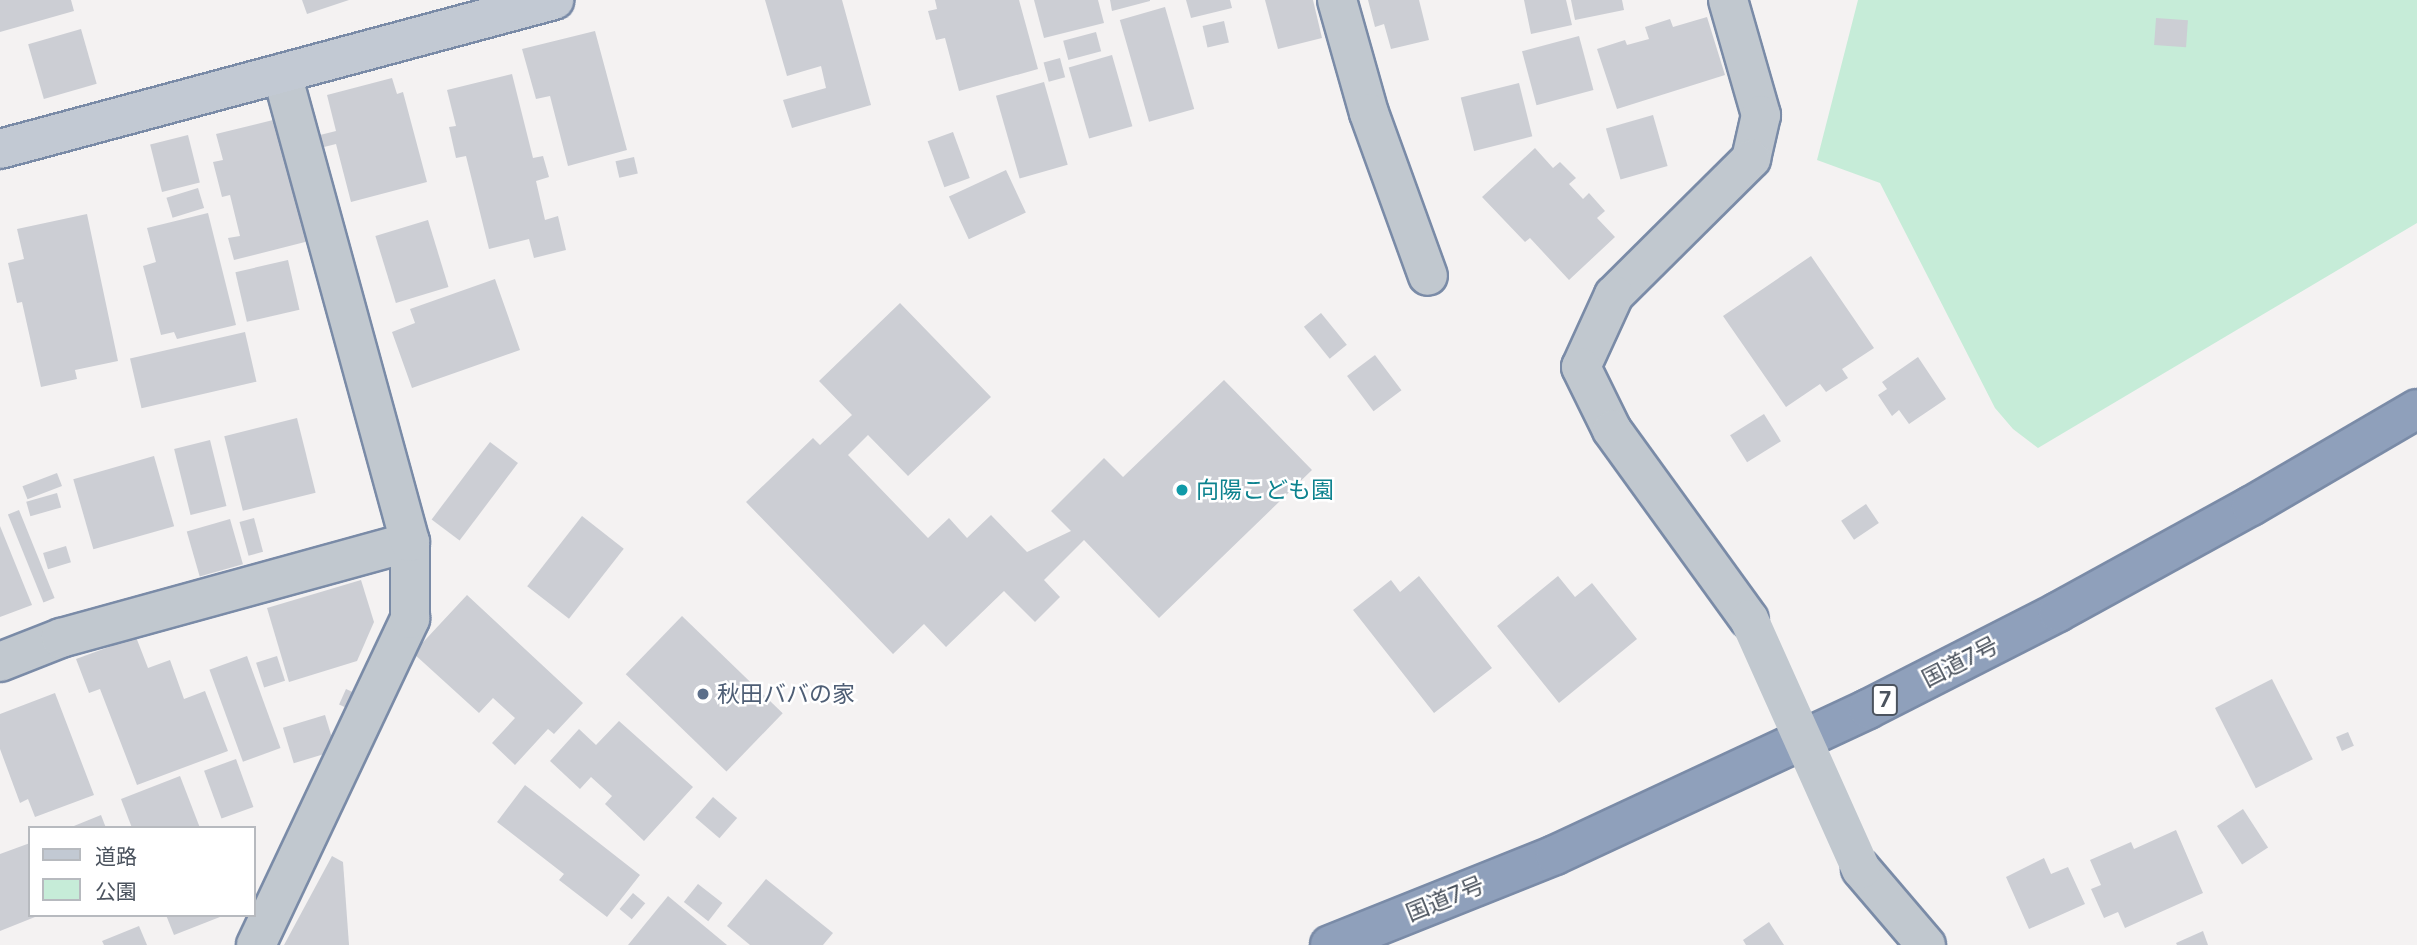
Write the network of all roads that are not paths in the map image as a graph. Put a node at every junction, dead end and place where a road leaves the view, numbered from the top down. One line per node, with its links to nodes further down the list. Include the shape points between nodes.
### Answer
1 (554, 0): 4 (street)
2 (1337, 0): 6 (street, via 1368,113)
3 (1728, 0): 12 (street, bridge, via 1761,115 1751,159 1614,295 1581,367 1612,430 1749,619 1861,869)
4 (282, 73): 5 (street); 8 (street)
5 (0, 149)
6 (1428, 276)
7 (2417, 409): 11 (highway, 国道7号 / 7, via 2058,612 1868,709 1555,855)
8 (410, 542): 9 (street, via 61,639); 10 (street, via 410,619)
9 (0, 662)
10 (256, 945)
11 (1330, 945)
12 (1926, 945)

